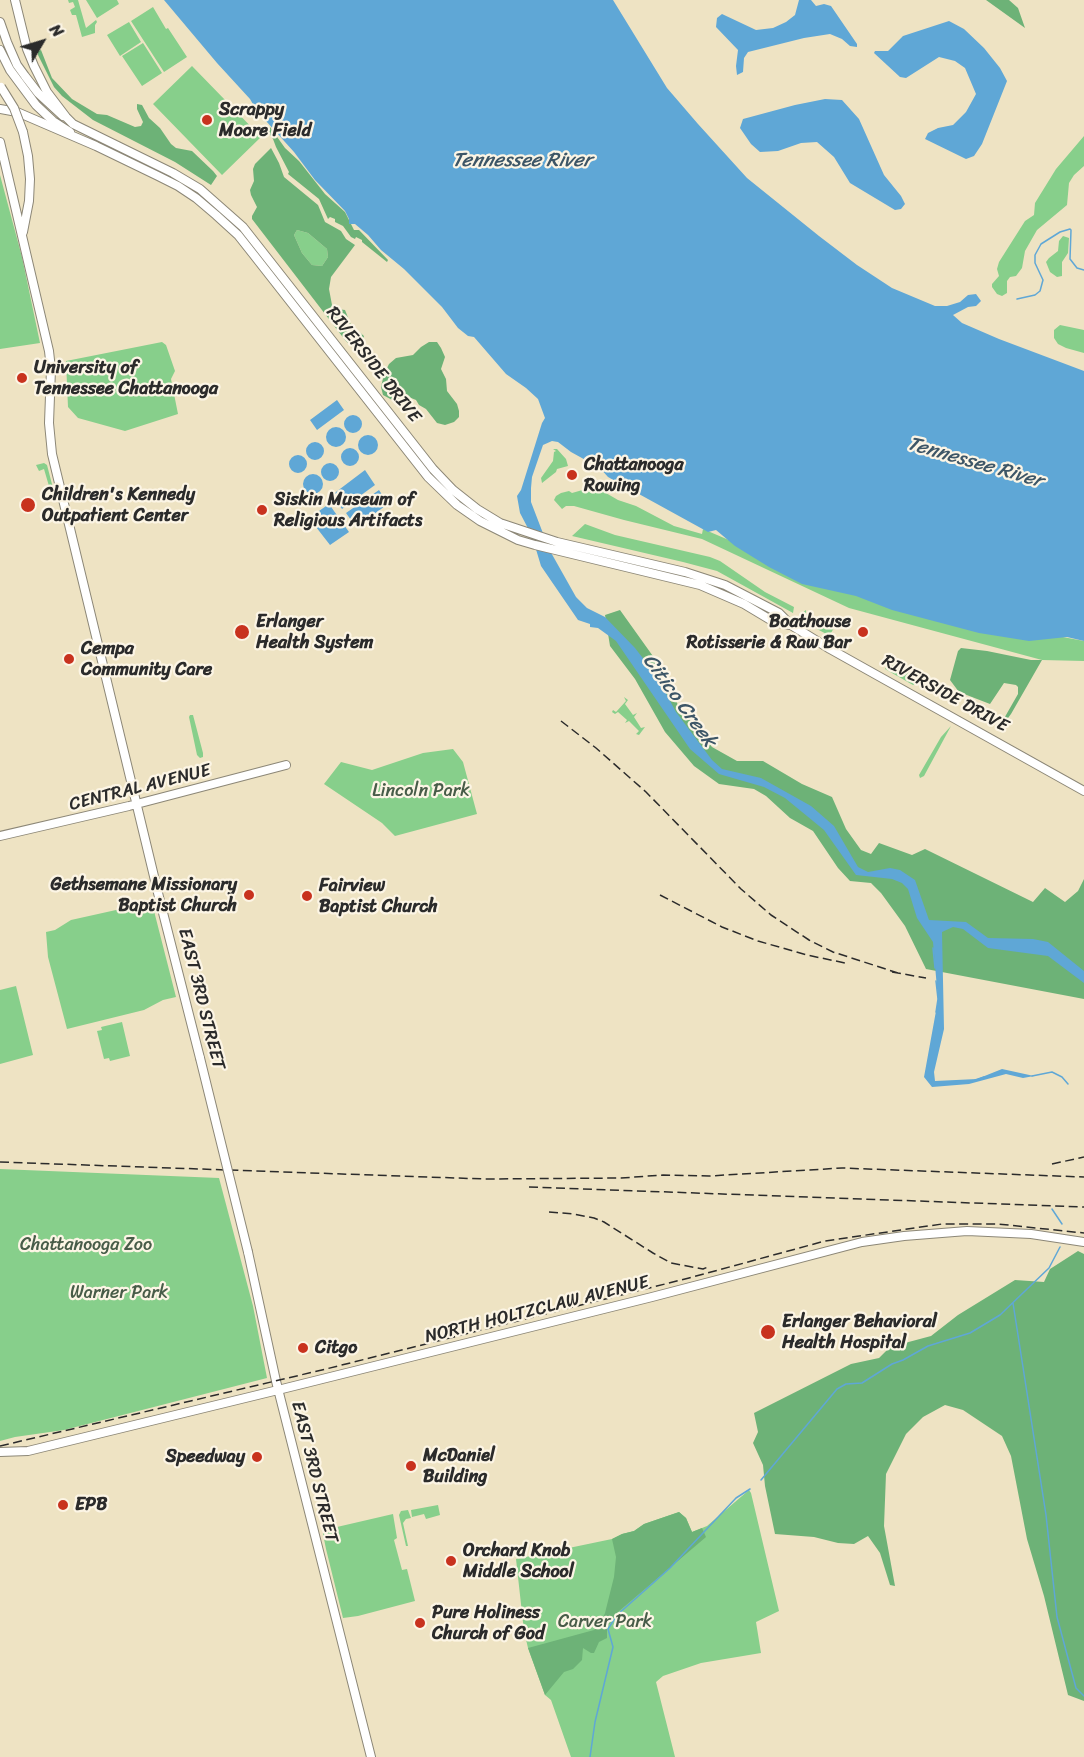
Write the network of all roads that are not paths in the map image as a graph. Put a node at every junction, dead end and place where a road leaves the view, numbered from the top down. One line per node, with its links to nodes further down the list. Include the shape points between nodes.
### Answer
1 (15, 0): 6 (main road, via 37,74)
2 (0, 22): 6 (main road, RIVERSIDE DRIVE, via 17,65 38,93)
3 (0, 50): 8 (main road, RIVERSIDE DRIVE, via 36,105)
4 (0, 87): 9 (main road, EAST 3RD STREET, bridge, via 14,108 28,156 30,179)
5 (1, 109): 8 (main road)
6 (73, 124): 10 (main road, RIVERSIDE DRIVE, via 173,173 222,207 255,241)
7 (0, 142): 9 (main road, EAST 3RD STREET)
8 (96, 146): 10 (main road, RIVERSIDE DRIVE, via 178,186 216,214 238,235)
9 (24, 246): 14 (main road, EAST 3RD STREET, via 49,351 52,454)
10 (376, 403): 11 (main road, RIVERSIDE DRIVE, via 453,490 500,523 715,581 779,613); 11 (main road, RIVERSIDE DRIVE, via 428,477 480,521 518,540 700,585 774,622)
11 (791, 625): 13 (main road, RIVERSIDE DRIVE)
12 (286, 765): 14 (main road, CENTRAL AVENUE)
13 (1084, 791)
14 (137, 804): 15 (main road, CENTRAL AVENUE); 17 (main road, EAST 3RD STREET, bridge, via 248,1252)
15 (0, 836)
16 (1084, 1242): 17 (main road, NORTH HOLTZCLAW AVENUE, via 1031,1234 967,1231 862,1242)
17 (278, 1390): 18 (main road, NORTH HOLTZCLAW AVENUE, via 28,1450); 19 (main road, EAST 3RD STREET)
18 (0, 1452)
19 (371, 1757)

